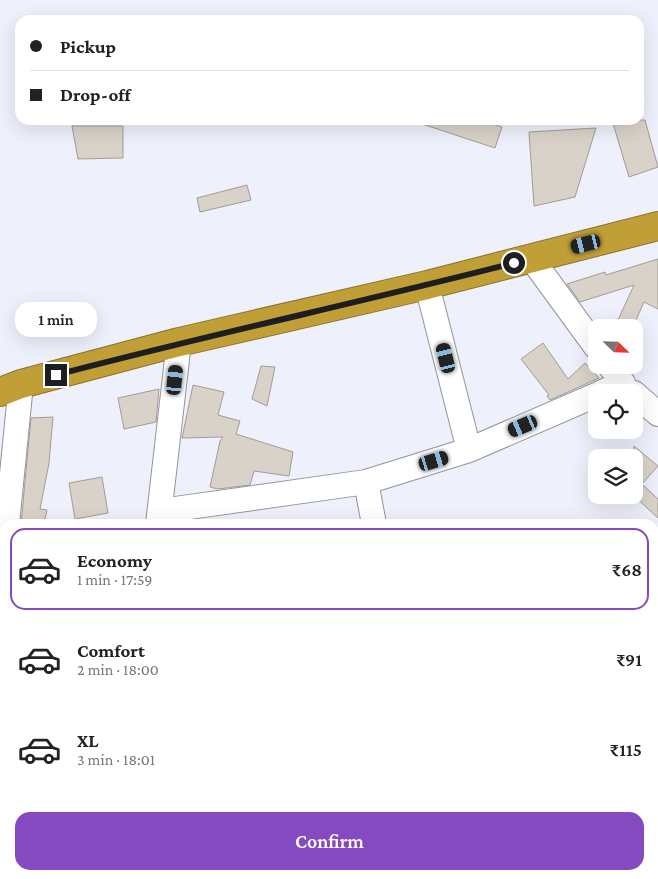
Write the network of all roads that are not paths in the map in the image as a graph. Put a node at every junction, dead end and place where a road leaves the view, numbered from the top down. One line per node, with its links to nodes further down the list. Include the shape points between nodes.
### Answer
1 (658, 226): 2 (highway)
2 (531, 258): 3 (highway); 4 (street)
3 (427, 285): 5 (highway); 10 (street)
4 (588, 336)
5 (179, 342): 6 (highway); 12 (street)
6 (11, 388): 13 (street)
7 (588, 398): 10 (street)
8 (643, 403): 9 (street)
9 (658, 414)
10 (469, 450): 11 (street)
11 (366, 482): 12 (street); 14 (street)
12 (160, 517)
13 (7, 519)
14 (373, 519)

